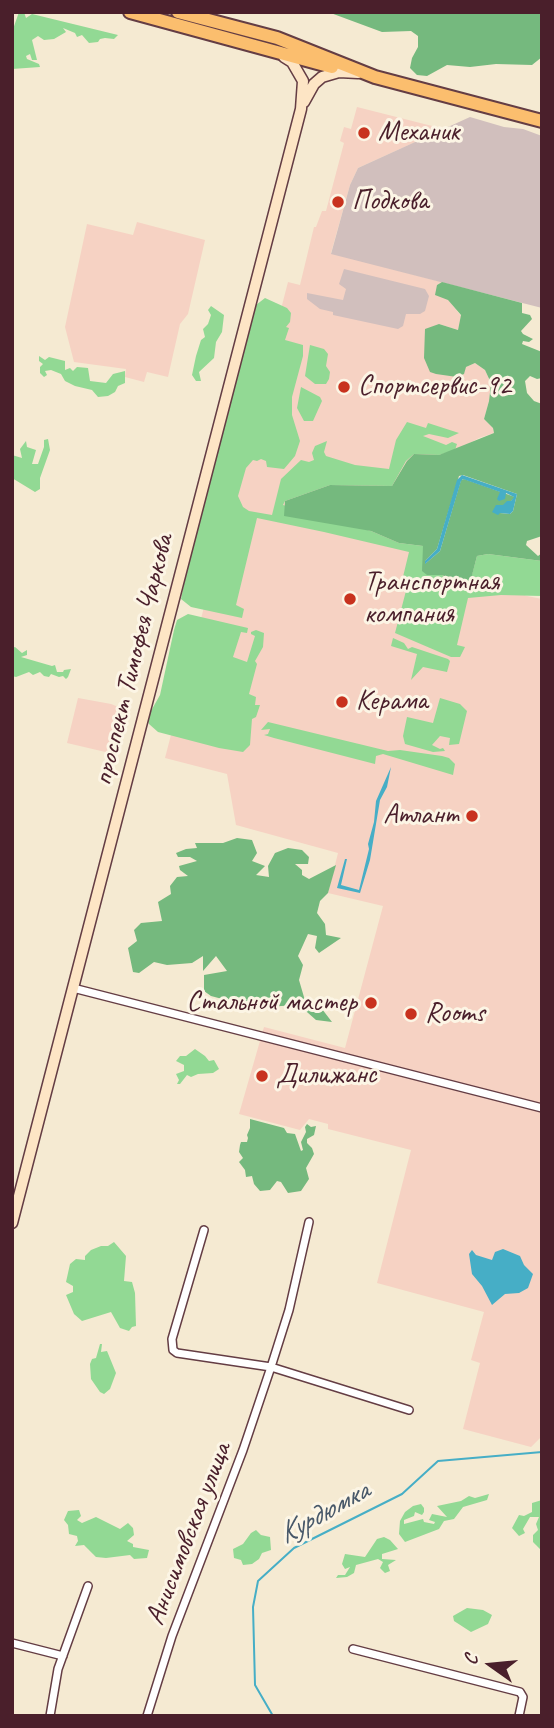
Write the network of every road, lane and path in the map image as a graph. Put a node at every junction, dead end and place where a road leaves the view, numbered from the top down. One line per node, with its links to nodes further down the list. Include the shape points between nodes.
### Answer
1 (130, 12): 3 (highway)
2 (178, 12): 4 (highway, via 277,38)
3 (274, 51): 4 (highway); 5 (main road, проспект Тимофея Чаркова, via 292,62 301,75)
4 (362, 74): 5 (main road, проспект Тимофея Чаркова, via 338,72 322,77); 6 (highway)
5 (301, 108): 7 (main road, проспект Тимофея Чаркова)
6 (542, 121)
7 (72, 988): 8 (street); 10 (main road, проспект Тимофея Чаркова)
8 (542, 1108)
9 (309, 1222): 12 (street, Анисимовская улица)
10 (12, 1223)
11 (204, 1230): 12 (street, via 172,1339 173,1350)
12 (271, 1367): 13 (street); 19 (street, Анисимовская улица)
13 (409, 1410)
14 (88, 1586): 17 (street)
15 (12, 1643): 17 (street)
16 (353, 1649): 20 (street, via 520,1692)
17 (63, 1656): 18 (street)
18 (50, 1716)
19 (147, 1716)
20 (519, 1716)

